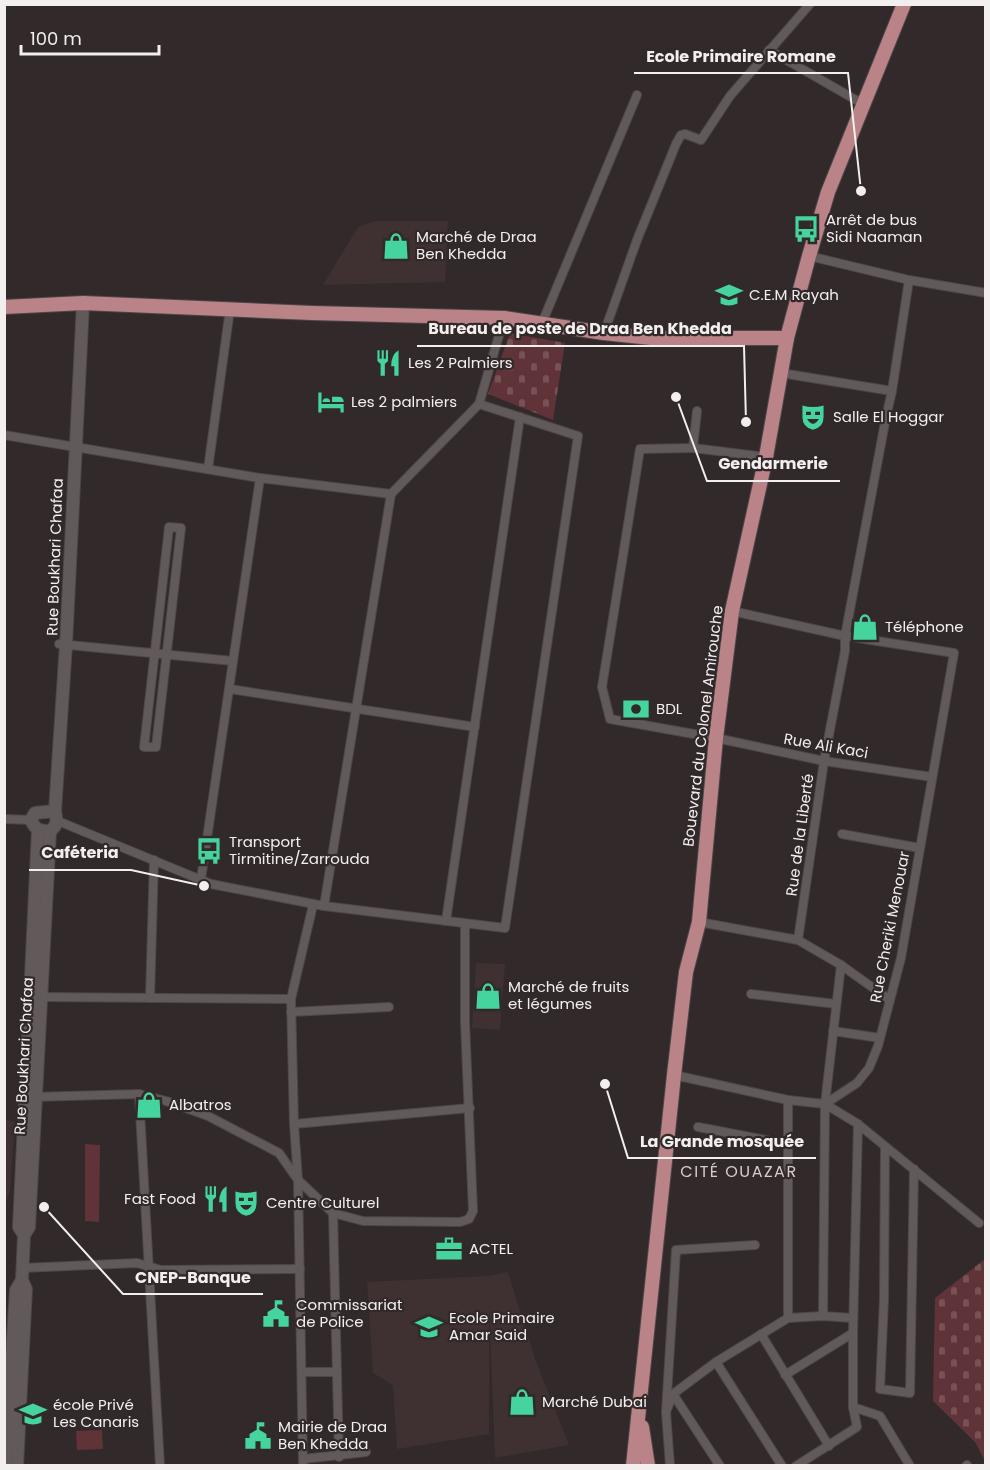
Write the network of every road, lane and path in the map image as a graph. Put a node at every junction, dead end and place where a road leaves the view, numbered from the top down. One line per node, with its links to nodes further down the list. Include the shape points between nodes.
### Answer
1 (810, 4): 3 (street)
2 (904, 4): 5 (main road, Bouevard du Colonel Amirouche)
3 (769, 50): 5 (street); 14 (street, via 730,96 701,140 681,135)
4 (638, 95): 13 (street)
5 (863, 104): 6 (main road, Bouevard du Colonel Amirouche, via 828,192)
6 (809, 256): 7 (street); 15 (main road, Bouevard du Colonel Amirouche)
7 (909, 279): 8 (street); 17 (street, Rue de la Liberté)
8 (986, 293)
9 (79, 304): 10 (main road); 11 (main road); 22 (main road, Rue Boukhari Chafaa)
10 (4, 307)
11 (230, 309): 12 (main road); 25 (street)
12 (504, 318): 13 (main road); 18 (street)
13 (542, 323): 14 (main road)
14 (604, 333): 15 (main road, via 651,338)
15 (787, 338): 16 (main road, Bouevard du Colonel Amirouche)
16 (781, 373): 17 (street); 24 (main road, Bouevard du Colonel Amirouche)
17 (892, 392): 29 (street, Rue de la Liberté)
18 (478, 404): 20 (street); 27 (street)
19 (697, 411): 23 (street)
20 (520, 417): 36 (street); 51 (street, via 578,436 505,928)
21 (4, 435): 22 (street)
22 (70, 446): 25 (street); 30 (main road, Rue Boukhari Chafaa)
23 (693, 448): 24 (street); 37 (street, Rue Ali Kaci, via 640,449 602,687 610,718)
24 (766, 457): 28 (main road, Bouevard du Colonel Amirouche)
25 (208, 469): 26 (street)
26 (260, 478): 27 (street); 33 (street)
27 (391, 494): 35 (street)
28 (732, 611): 29 (street); 37 (main road, Bouevard du Colonel Amirouche)
29 (845, 636): 38 (street, Rue de la Liberté); 39 (street, Rue Cheriki Menouar, via 954,653)
30 (63, 644): 31 (street); 40 (main road, Rue Boukhari Chafaa)
31 (154, 653): 32 (street); 32 (street, via 144,747 156,747); 32 (street, via 169,527 181,528)
32 (167, 654): 33 (street)
33 (233, 661): 34 (street)
34 (230, 689): 35 (street); 46 (street)
35 (356, 708): 36 (street); 48 (street)
36 (475, 727): 49 (street)
37 (716, 738): 38 (street, Rue Ali Kaci); 50 (main road, Bouevard du Colonel Amirouche)
38 (824, 761): 39 (street, Rue Ali Kaci); 52 (street, Rue de la Liberté)
39 (932, 777): 44 (street, Rue Cheriki Menouar)
40 (54, 814): 42 (main road, via 55,827); 42 (main road, via 35,813); 45 (street)
41 (4, 819): 42 (street)
42 (40, 827): 55 (main road, Rue Boukhari Chafaa); 66 (main road, Rue Boukhari Chafaa)
43 (842, 834): 44 (street)
44 (920, 848): 58 (street, Rue Cheriki Menouar)
45 (154, 860): 46 (street); 56 (street)
46 (201, 879): 47 (street)
47 (313, 905): 48 (street); 57 (street)
48 (324, 906): 49 (street)
49 (446, 921): 51 (street)
50 (699, 922): 52 (street); 64 (main road, Bouevard du Colonel Amirouche, via 686,972)
51 (465, 924): 69 (street)
52 (798, 940): 53 (street)
53 (841, 965): 58 (street); 59 (street)
54 (751, 994): 59 (street)
55 (42, 997): 56 (street); 66 (main road, Rue Boukhari Chafaa)
56 (150, 998): 57 (street)
57 (291, 999): 61 (street)
58 (890, 1000): 63 (street, Rue Cheriki Menouar)
59 (836, 1004): 62 (street)
60 (388, 1007): 61 (street)
61 (291, 1012): 70 (street)
62 (833, 1031): 63 (street); 68 (street)
63 (880, 1038): 68 (street, Rue Cheriki Menouar, via 869,1068 857,1083)
64 (674, 1075): 67 (street); 94 (main road, Bouevard du Colonel Amirouche)
65 (139, 1094): 66 (street); 76 (street, via 208,1116 279,1153); 80 (street)
66 (31, 1097): 82 (main road, Rue Boukhari Chafaa, via 19,1227 24,1235)
67 (788, 1100): 68 (street); 73 (street)
68 (825, 1104): 71 (street); 83 (street)
69 (470, 1108): 70 (street); 77 (street, via 473,1212 469,1219 363,1221)
70 (294, 1124): 76 (street)
71 (858, 1124): 74 (street); 85 (street)
72 (699, 1127): 73 (street)
73 (787, 1143): 84 (street)
74 (885, 1148): 75 (street); 75 (street, via 880,1389 910,1393)
75 (914, 1169): 78 (street)
76 (298, 1180): 77 (street); 81 (street)
77 (333, 1213): 90 (street)
78 (979, 1223)
79 (755, 1245): 96 (street, via 676,1250)
80 (149, 1266): 81 (street, via 161,1270); 82 (street, via 137,1263); 103 (street)
81 (300, 1269): 89 (street)
82 (22, 1274): 91 (main road, via 26,1289)
83 (823, 1316): 84 (street); 85 (street)
84 (788, 1318): 87 (street)
85 (853, 1318): 86 (street)
86 (853, 1333): 92 (street); 95 (street)
87 (761, 1334): 88 (street); 92 (street)
88 (716, 1362): 93 (street); 108 (street)
89 (302, 1372): 90 (street); 100 (street)
90 (337, 1372): 99 (street)
91 (12, 1375): 101 (main road); 102 (main road)
92 (784, 1376): 97 (street)
93 (673, 1394): 96 (street); 107 (street)
94 (639, 1401): 104 (main road, Bouevard du Colonel Amirouche); 105 (main road, Bouevard du Colonel Amirouche)
95 (854, 1407): 97 (street, via 857,1427); 110 (street, via 879,1416)
96 (666, 1412): 106 (street)
97 (829, 1446): 109 (street)
98 (366, 1452): 99 (street)
99 (339, 1457): 100 (street)
100 (303, 1462)
101 (5, 1466)
102 (17, 1466)
103 (160, 1466)
104 (633, 1466)
105 (648, 1466)
106 (670, 1466)
107 (720, 1466)
108 (782, 1466)
109 (796, 1466)
110 (910, 1466)

